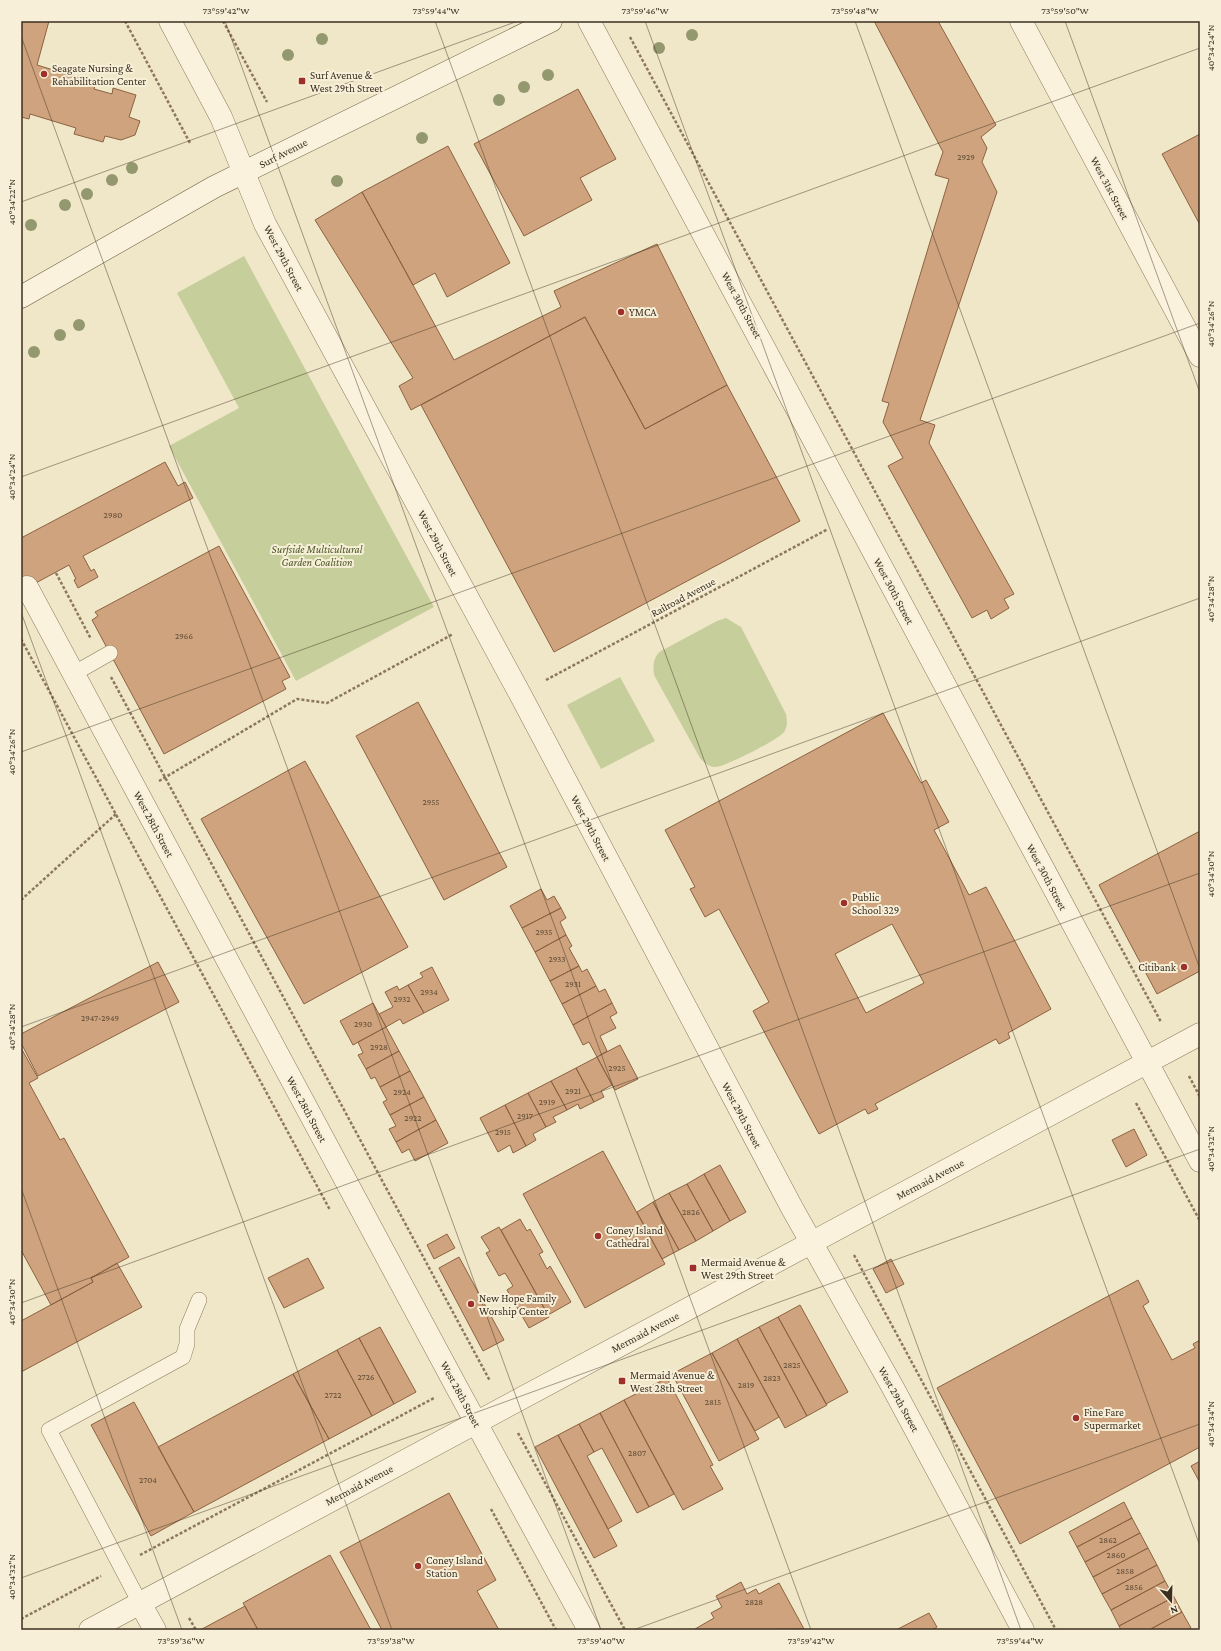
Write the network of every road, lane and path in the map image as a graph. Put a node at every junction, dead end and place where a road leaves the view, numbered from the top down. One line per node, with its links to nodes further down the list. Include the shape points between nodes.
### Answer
1 (125, 21): 9 (path)
2 (170, 21): 10 (street, West 29th Street, via 221,117)
3 (223, 21): 8 (path)
4 (551, 21): 10 (street, Surf Avenue)
5 (590, 21): 27 (street, West 30th Street)
6 (1021, 21): 12 (street, West 31st Street)
7 (630, 37): 25 (path)
8 (267, 102)
9 (190, 143)
10 (244, 172): 11 (street, Surf Avenue); 34 (street, West 29th Street, via 265,224 520,694)
11 (21, 297)
12 (1200, 356)
13 (828, 529): 20 (path, Railroad Avenue)
14 (56, 573): 18 (path)
15 (27, 587): 19 (street, West 28th Street)
16 (453, 634): 21 (path, via 327,703 297,699)
17 (21, 639): 23 (path)
18 (106, 656): 19 (lane); 21 (path)
19 (73, 674): 22 (street, West 28th Street)
20 (546, 680)
21 (165, 777): 22 (path); 37 (path)
22 (138, 793): 42 (street, West 28th Street)
23 (116, 814): 24 (path); 32 (path)
24 (21, 900)
25 (1161, 1022)
26 (1200, 1034): 27 (street, Mermaid Avenue)
27 (1147, 1062): 31 (street, West 30th Street); 34 (street, Mermaid Avenue)
28 (1189, 1076): 29 (path)
29 (1200, 1098)
30 (1136, 1103): 33 (path)
31 (1200, 1161)
32 (331, 1212)
33 (1200, 1221)
34 (811, 1243): 42 (street, Mermaid Avenue); 55 (street, West 29th Street, via 892,1386)
35 (854, 1255): 56 (path)
36 (199, 1300): 45 (lane, via 187,1329 187,1344 183,1357 49,1430)
37 (490, 1382)
38 (429, 1392): 40 (path)
39 (437, 1396): 40 (path)
40 (432, 1399): 41 (path); 45 (path)
41 (435, 1404)
42 (476, 1423): 46 (street, Mermaid Avenue); 53 (street, West 28th Street)
43 (518, 1433): 54 (path)
44 (489, 1505): 52 (path)
45 (121, 1565): 46 (lane); 48 (path)
46 (140, 1603): 49 (street, Mermaid Avenue); 50 (street)
47 (189, 1618): 51 (path)
48 (21, 1619)
49 (90, 1630)
50 (155, 1630)
51 (196, 1630)
52 (556, 1630)
53 (589, 1630)
54 (625, 1630)
55 (1023, 1630)
56 (1056, 1630)

